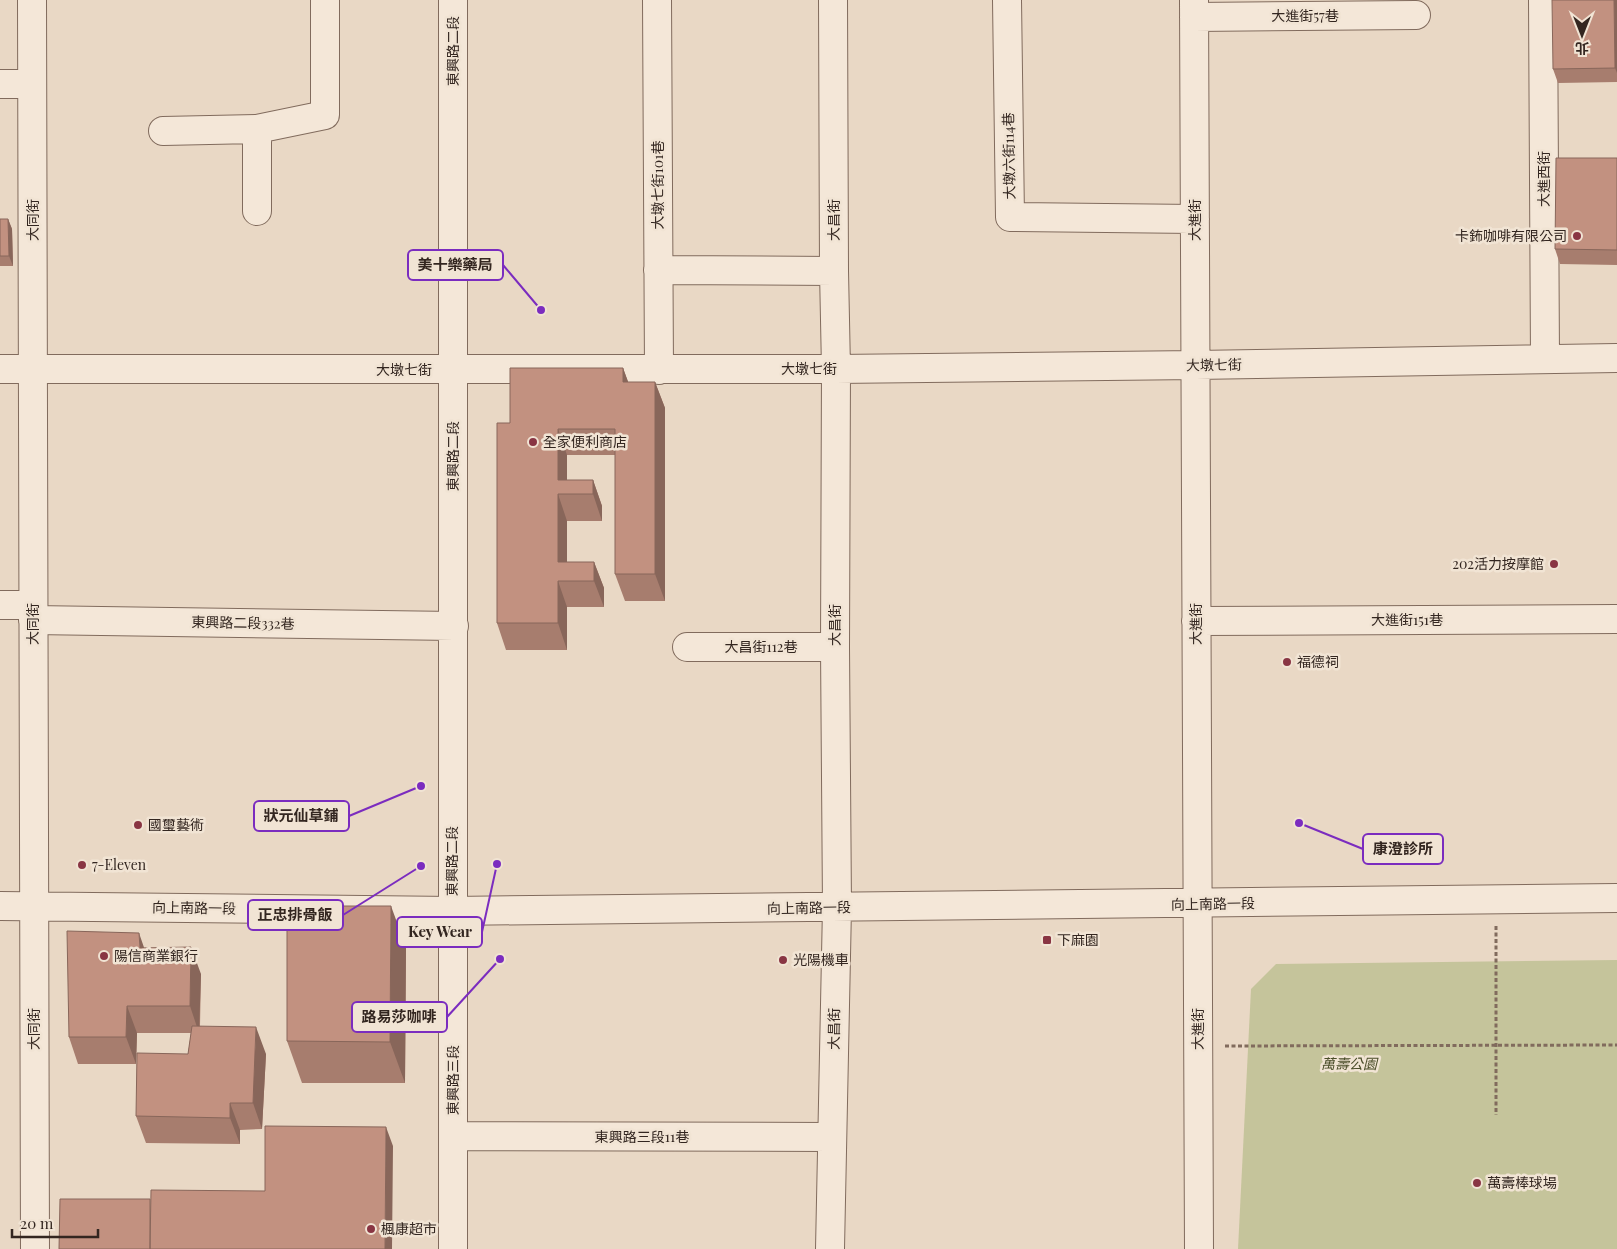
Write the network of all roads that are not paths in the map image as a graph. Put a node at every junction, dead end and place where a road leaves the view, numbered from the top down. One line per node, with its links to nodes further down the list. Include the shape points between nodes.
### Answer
1 (32, 0): 11 (street, 大同街)
2 (325, 0): 12 (street, via 325,115)
3 (454, 0): 24 (street, 東興路二段)
4 (657, 0): 16 (street, 大墩七街101巷)
5 (833, 0): 17 (street, 大昌街)
6 (1007, 0): 15 (street, 大墩六街114巷, via 1010,217)
7 (1543, 0): 19 (street, 大進西街)
8 (1194, 8): 9 (street, 大進街57巷); 15 (street, 大進街)
9 (1416, 15)
10 (0, 84): 11 (street)
11 (32, 84): 22 (street, 大同街)
12 (257, 128): 13 (street); 14 (street)
13 (163, 131)
14 (257, 211)
15 (1194, 219): 20 (street, 大進街)
16 (658, 270): 17 (street); 25 (street, 大墩七街101巷)
17 (834, 271): 23 (street, 大昌街)
18 (1617, 358): 19 (street, 大墩七街)
19 (1545, 359): 20 (street, 大墩七街)
20 (1196, 365): 23 (street, 大墩七街); 29 (street, 大進街)
21 (0, 369): 22 (street, 大墩七街)
22 (34, 369): 24 (street, 大墩七街); 27 (street, 大同街)
23 (836, 369): 25 (street, 大墩七街); 32 (street, 大昌街)
24 (453, 370): 25 (street, 大墩七街); 30 (street, 東興路二段)
25 (659, 370)
26 (0, 605): 27 (street, 東興路二段332巷)
27 (33, 612): 30 (street, 東興路二段332巷); 36 (street, 大同街)
28 (1617, 619): 29 (street, 大進街151巷)
29 (1196, 621): 34 (street, 大進街)
30 (454, 626): 38 (street, 東興路二段)
31 (687, 647): 32 (street, 大昌街112巷)
32 (835, 647): 37 (street, 大昌街)
33 (1617, 898): 34 (street, 向上南路一段)
34 (1197, 904): 37 (street, 向上南路一段); 44 (street, 大進街)
35 (0, 906): 36 (street, 向上南路一段)
36 (34, 906): 38 (street, 向上南路一段); 41 (street, 大同街)
37 (837, 908): 38 (street, 向上南路一段); 40 (street, 大昌街)
38 (452, 911): 39 (street, 東興路三段)
39 (453, 1136): 40 (street, 東興路三段11巷); 42 (street, 東興路三段)
40 (832, 1137): 43 (street, 大昌街)
41 (35, 1249)
42 (453, 1249)
43 (830, 1249)
44 (1199, 1249)

